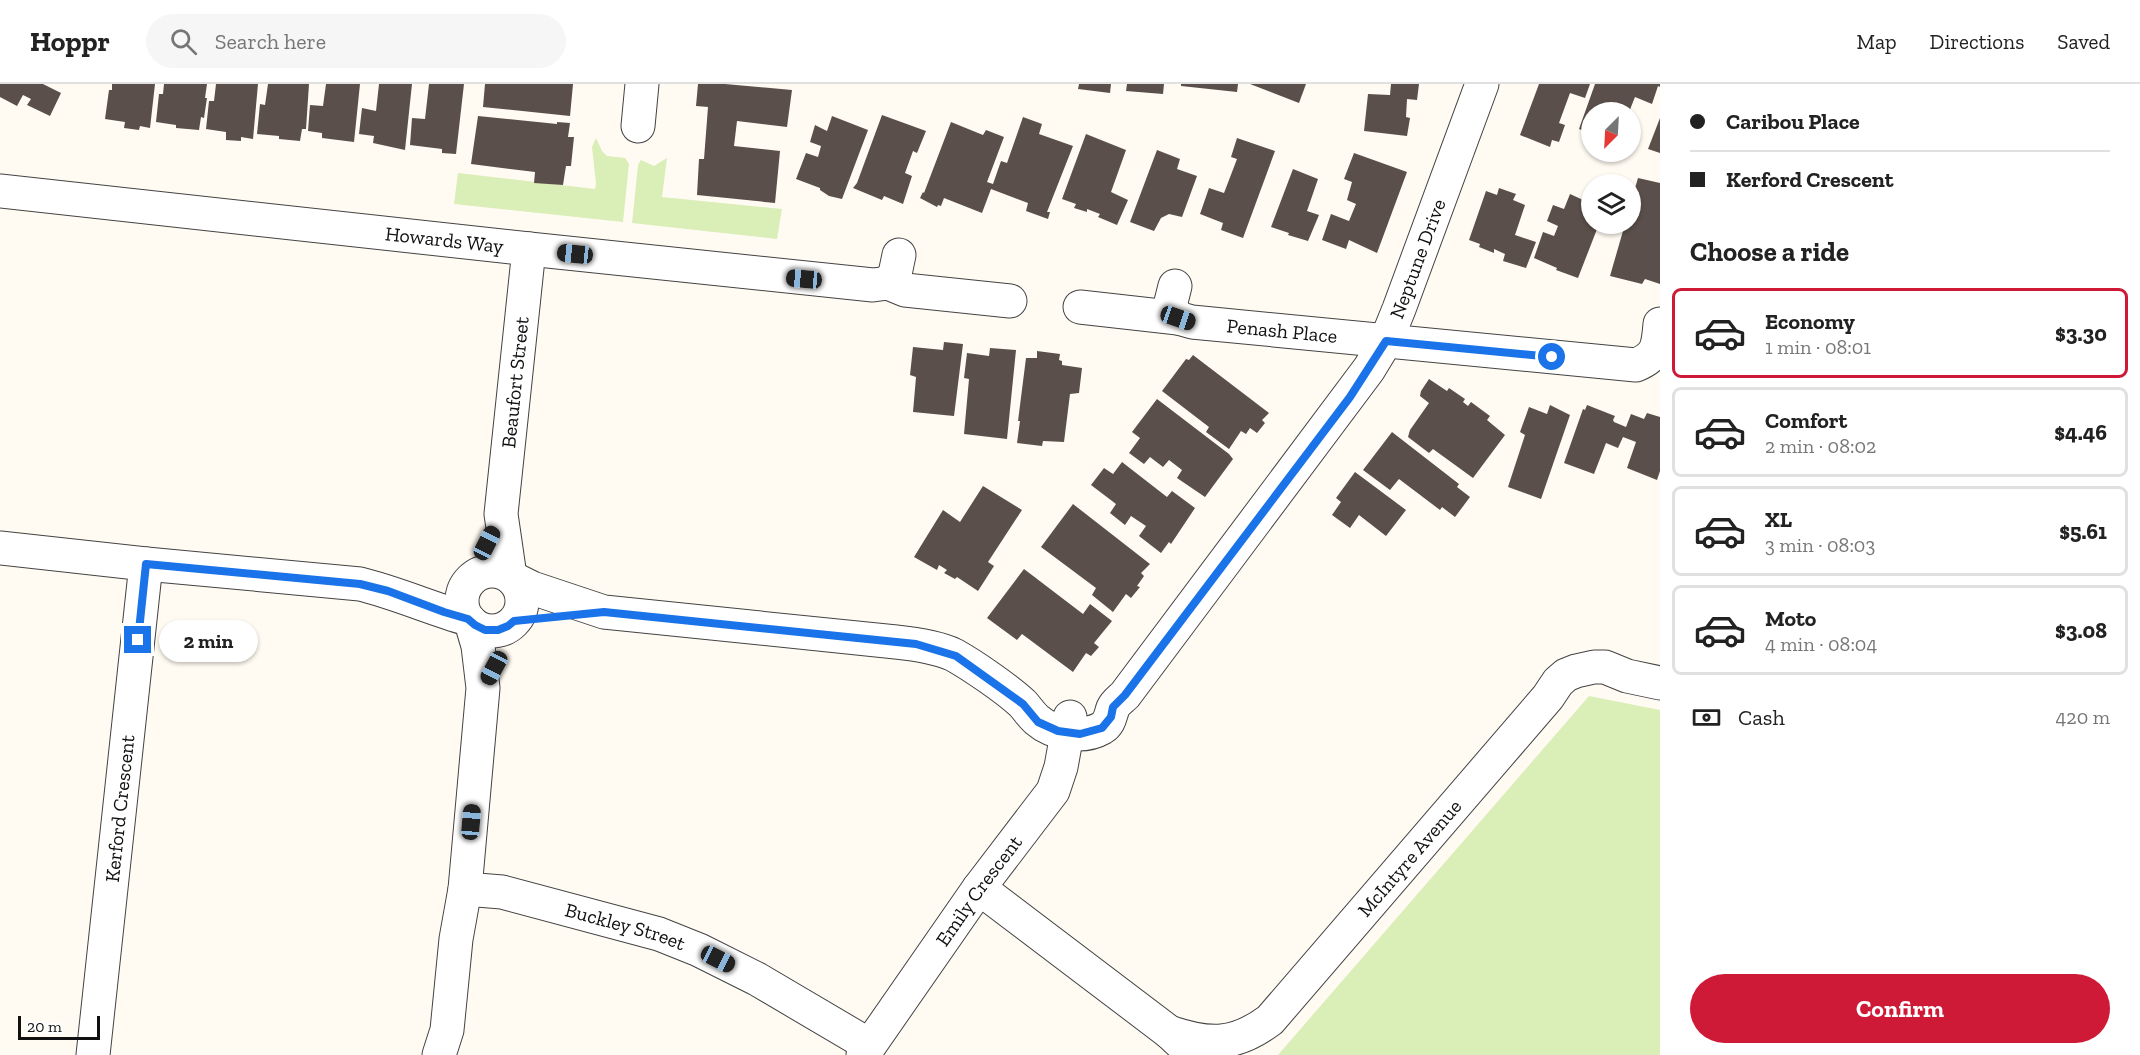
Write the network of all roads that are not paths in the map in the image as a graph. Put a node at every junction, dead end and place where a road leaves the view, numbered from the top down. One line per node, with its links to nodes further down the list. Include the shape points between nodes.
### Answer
1 (642, 84): 3 (street)
2 (1482, 85): 11 (street, Neptune Drive)
3 (638, 126)
4 (0, 191): 5 (street, Howards Way)
5 (529, 249): 7 (street, Howards Way, via 873,285 894,269 905,290); 13 (street, Beaufort Street)
6 (1175, 286): 9 (street, via 1170,306)
7 (1010, 301)
8 (1080, 307): 9 (street, Penash Place)
9 (1178, 318): 11 (street, Penash Place)
10 (1660, 324): 12 (street)
11 (1386, 341): 12 (street, Penash Place, via 1636,365); 24 (street, Neptune Drive, via 1308,452 1113,707 1102,728 1080,734)
12 (1655, 360)
13 (501, 514): 16 (street, Beaufort Street); 17 (street, Beaufort Street)
14 (0, 548): 15 (street)
15 (146, 564): 18 (street, via 360,584); 29 (street, Kerford Crescent)
16 (511, 577): 17 (street, via 490,571); 19 (street, Neptune Drive); 21 (street, via 522,596 520,610)
17 (469, 581): 18 (street); 20 (street, via 462,601)
18 (388, 591): 20 (street)
19 (604, 612): 21 (street, Neptune Drive); 24 (street, Neptune Drive, via 936,649 956,656 1023,704 1048,728)
20 (470, 620): 21 (street, via 491,631); 23 (street)
21 (512, 622): 23 (street, via 504,649)
22 (1660, 683): 28 (street, McIntyre Avenue, via 1627,676 1548,697 1270,1020)
23 (483, 688): 26 (street)
24 (1069, 725): 25 (street, Emily Crescent, via 1053,791)
25 (979, 888): 27 (street, Emily Crescent); 28 (street, McIntyre Avenue, via 1169,1032)
26 (465, 889): 27 (street, Buckley Street, via 502,892 659,934 699,950 757,979); 30 (street, via 447,1030)
27 (866, 1050)
28 (1216, 1052)
29 (93, 1055)
30 (439, 1055)

